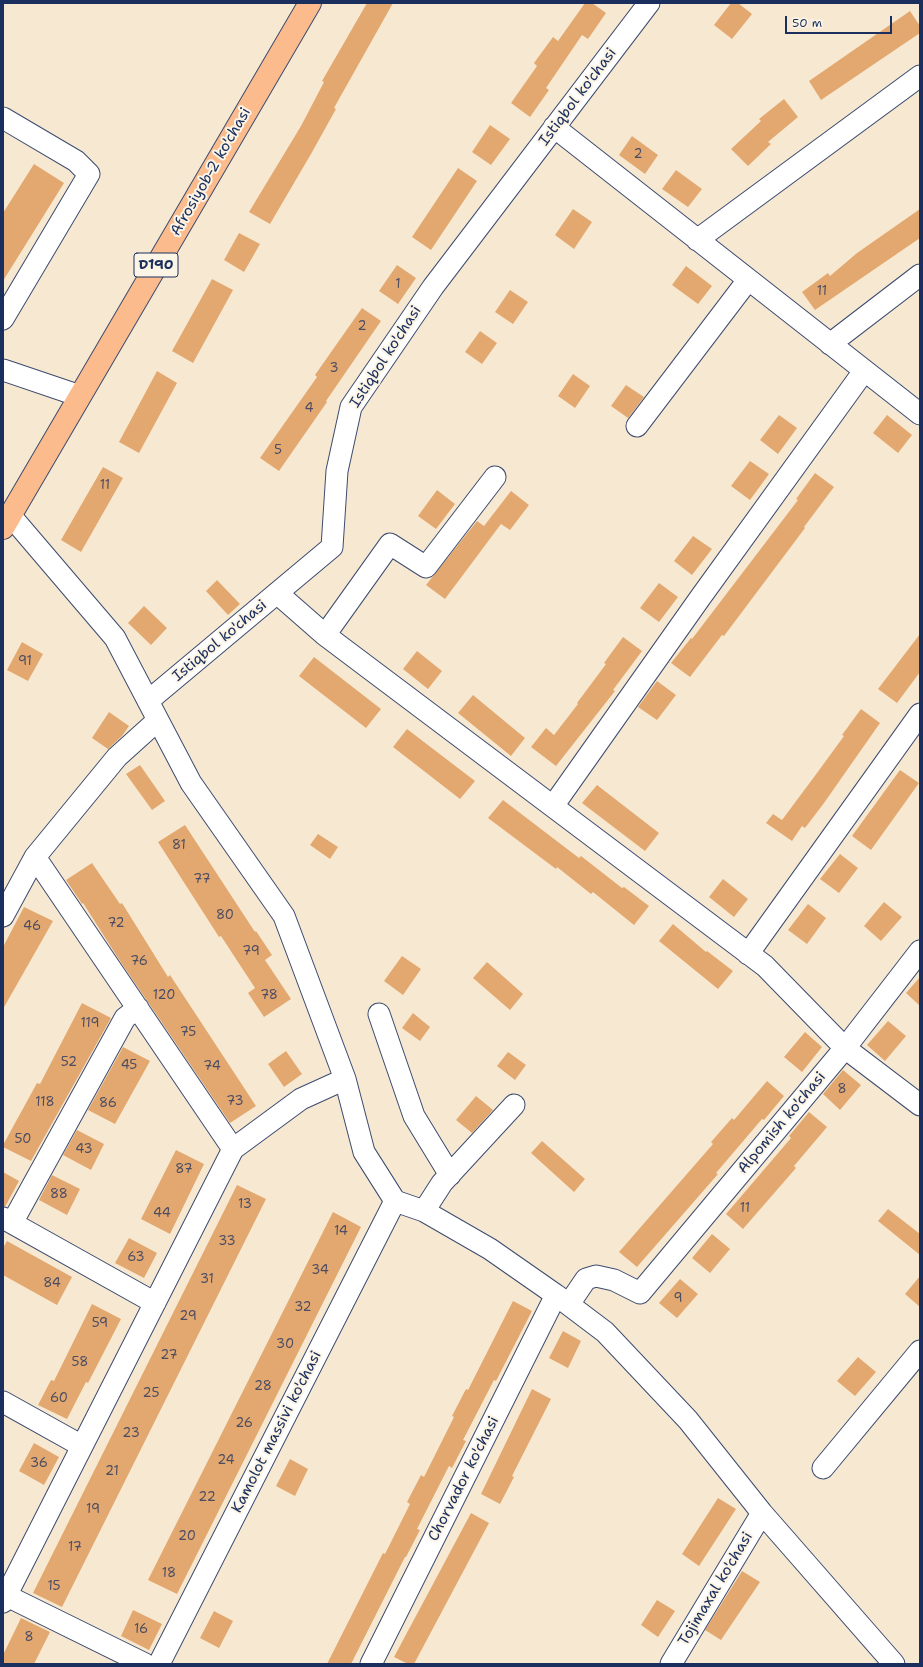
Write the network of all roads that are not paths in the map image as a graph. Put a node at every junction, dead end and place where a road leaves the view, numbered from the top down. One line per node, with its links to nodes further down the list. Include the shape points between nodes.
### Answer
1 (310, 3): 13 (main road, Afrosiyob-2 ko'chasi / D190)
2 (649, 3): 5 (street, Istiqbol ko'chasi)
3 (920, 76): 6 (street)
4 (3, 118): 9 (street, via 76,161 89,174)
5 (554, 128): 6 (street); 18 (street, Istiqbol ko'chasi, via 433,287 351,407 337,471 332,547)
6 (698, 240): 8 (street)
7 (920, 275): 10 (street)
8 (748, 280): 10 (street); 15 (street)
9 (3, 319)
10 (830, 344): 12 (street)
11 (3, 370): 13 (street)
12 (864, 371): 14 (street); 23 (street)
13 (80, 396): 17 (main road, Afrosiyob-2 ko'chasi / D190)
14 (920, 414)
15 (637, 426)
16 (496, 477): 19 (street, via 426,567 390,544)
17 (7, 521): 20 (street, via 115,638)
18 (277, 593): 19 (street); 20 (street, Istiqbol ko'chasi)
19 (325, 635): 23 (street)
20 (148, 701): 22 (street)
21 (920, 714): 27 (street)
22 (158, 720): 24 (street, via 117,757); 31 (street, via 191,783 284,916)
23 (553, 806): 27 (street)
24 (35, 857): 25 (street); 28 (street)
25 (3, 916)
26 (920, 951): 30 (street, Alpomish ko'chasi)
27 (748, 954): 30 (street, via 766,966)
28 (138, 1008): 34 (street); 37 (street, via 125,1018)
29 (379, 1014): 35 (street)
30 (845, 1048): 33 (street); 38 (street, Alpomish ko'chasi, via 640,1293 614,1280 596,1276)
31 (345, 1080): 34 (street, via 301,1099); 36 (street, via 364,1152)
32 (514, 1105): 35 (street)
33 (920, 1105)
34 (233, 1149): 39 (street)
35 (437, 1191): 36 (street); 38 (street, via 490,1250)
36 (395, 1201): 47 (street, Kamolot massivi ko'chasi)
37 (7, 1221): 39 (street)
38 (572, 1293): 44 (street, via 688,1420); 48 (street, Chorvador ko'chasi)
39 (155, 1303): 42 (street)
40 (920, 1351): 43 (street)
41 (3, 1402): 42 (street)
42 (82, 1446): 45 (street)
43 (823, 1468)
44 (762, 1513): 49 (street, Tojimaxal ko'chasi); 50 (street)
45 (4, 1597): 46 (street)
46 (145, 1664)
47 (159, 1664)
48 (371, 1664)
49 (671, 1664)
50 (894, 1664)

